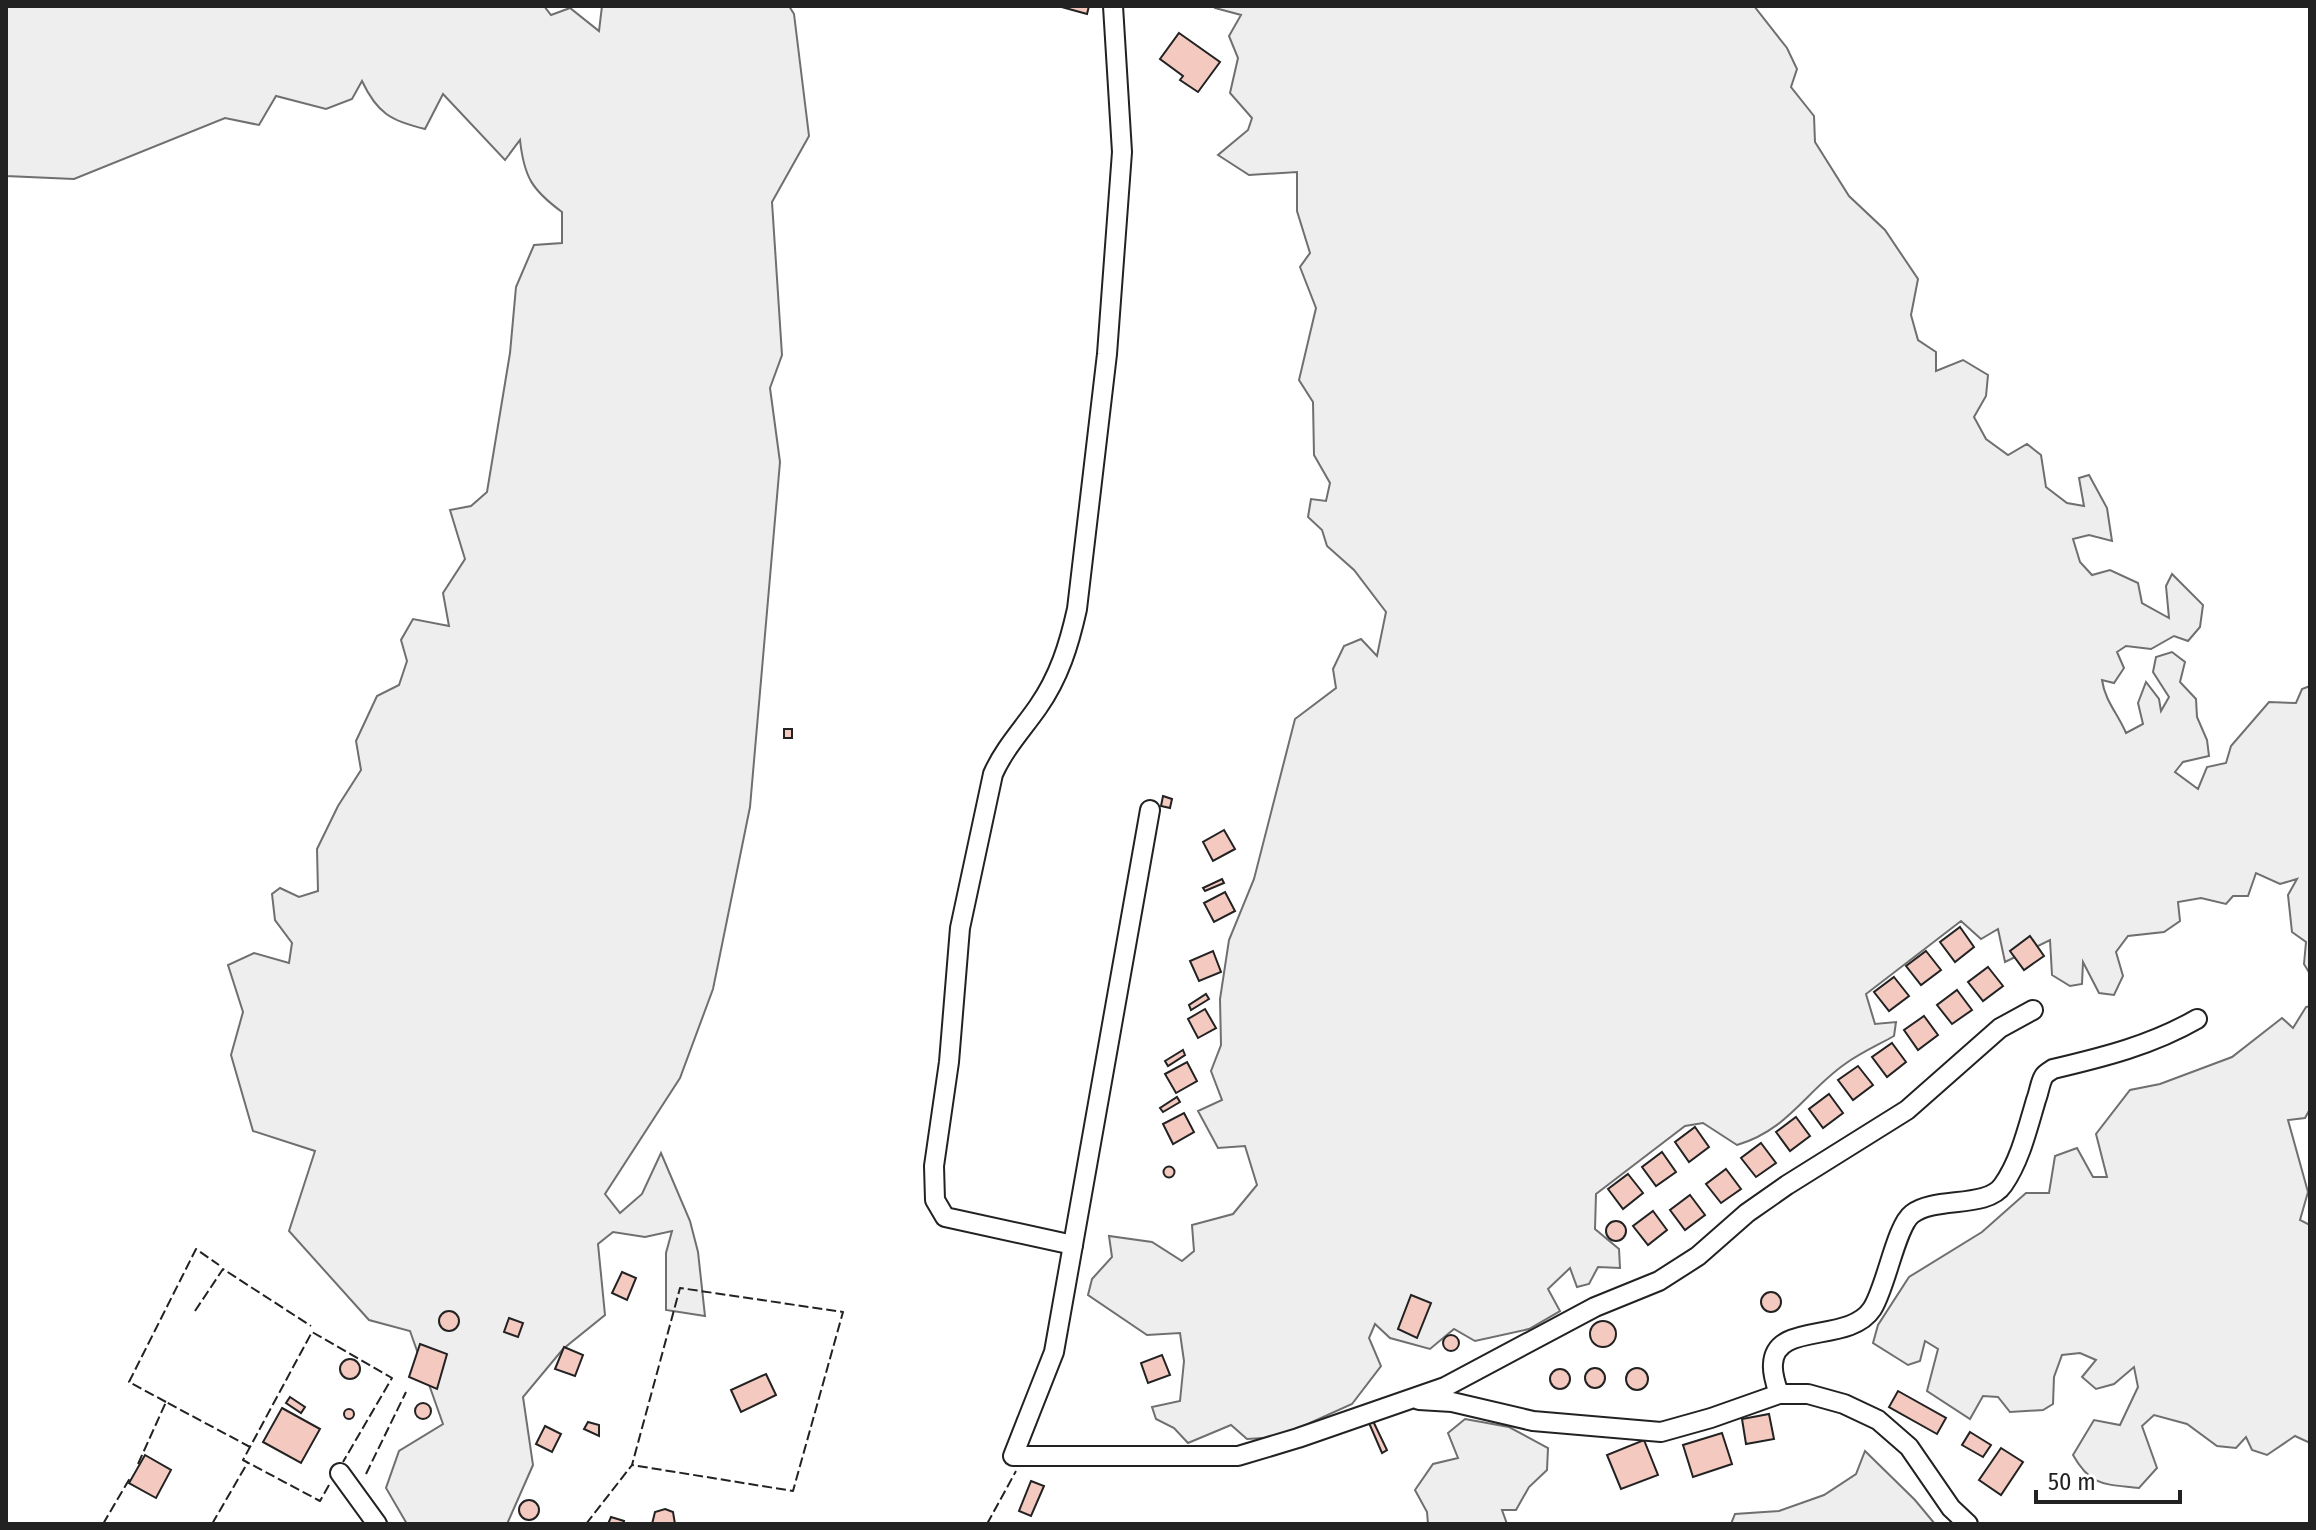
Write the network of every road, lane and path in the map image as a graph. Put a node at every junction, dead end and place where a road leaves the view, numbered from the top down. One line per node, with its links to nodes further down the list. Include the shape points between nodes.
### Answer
1 (1113, 6): 5 (street, via 1122,152 1107,354 1077,609 1057,675 993,774 960,928 934,1166 935,1200 945,1217)
2 (1150, 810): 5 (street)
3 (2033, 1010): 7 (street, via 2000,1028 1907,1110 1787,1185 1659,1281 1595,1307 1445,1387)
4 (2197, 1019): 6 (street, via 2135,1048 2053,1069 2043,1077 2004,1184 1988,1196 1912,1214 1867,1316 1851,1327 1796,1337 1777,1350 1773,1365)
5 (1073, 1245): 7 (street, via 1054,1352 1013,1456 1238,1456)
6 (1779, 1394): 7 (street, via 1661,1432 1533,1421 1416,1399); 10 (street, via 1827,1399 1878,1420 1909,1447)
7 (1382, 1410)
8 (340, 1473): 9 (street)
9 (377, 1524)
10 (1968, 1524)

